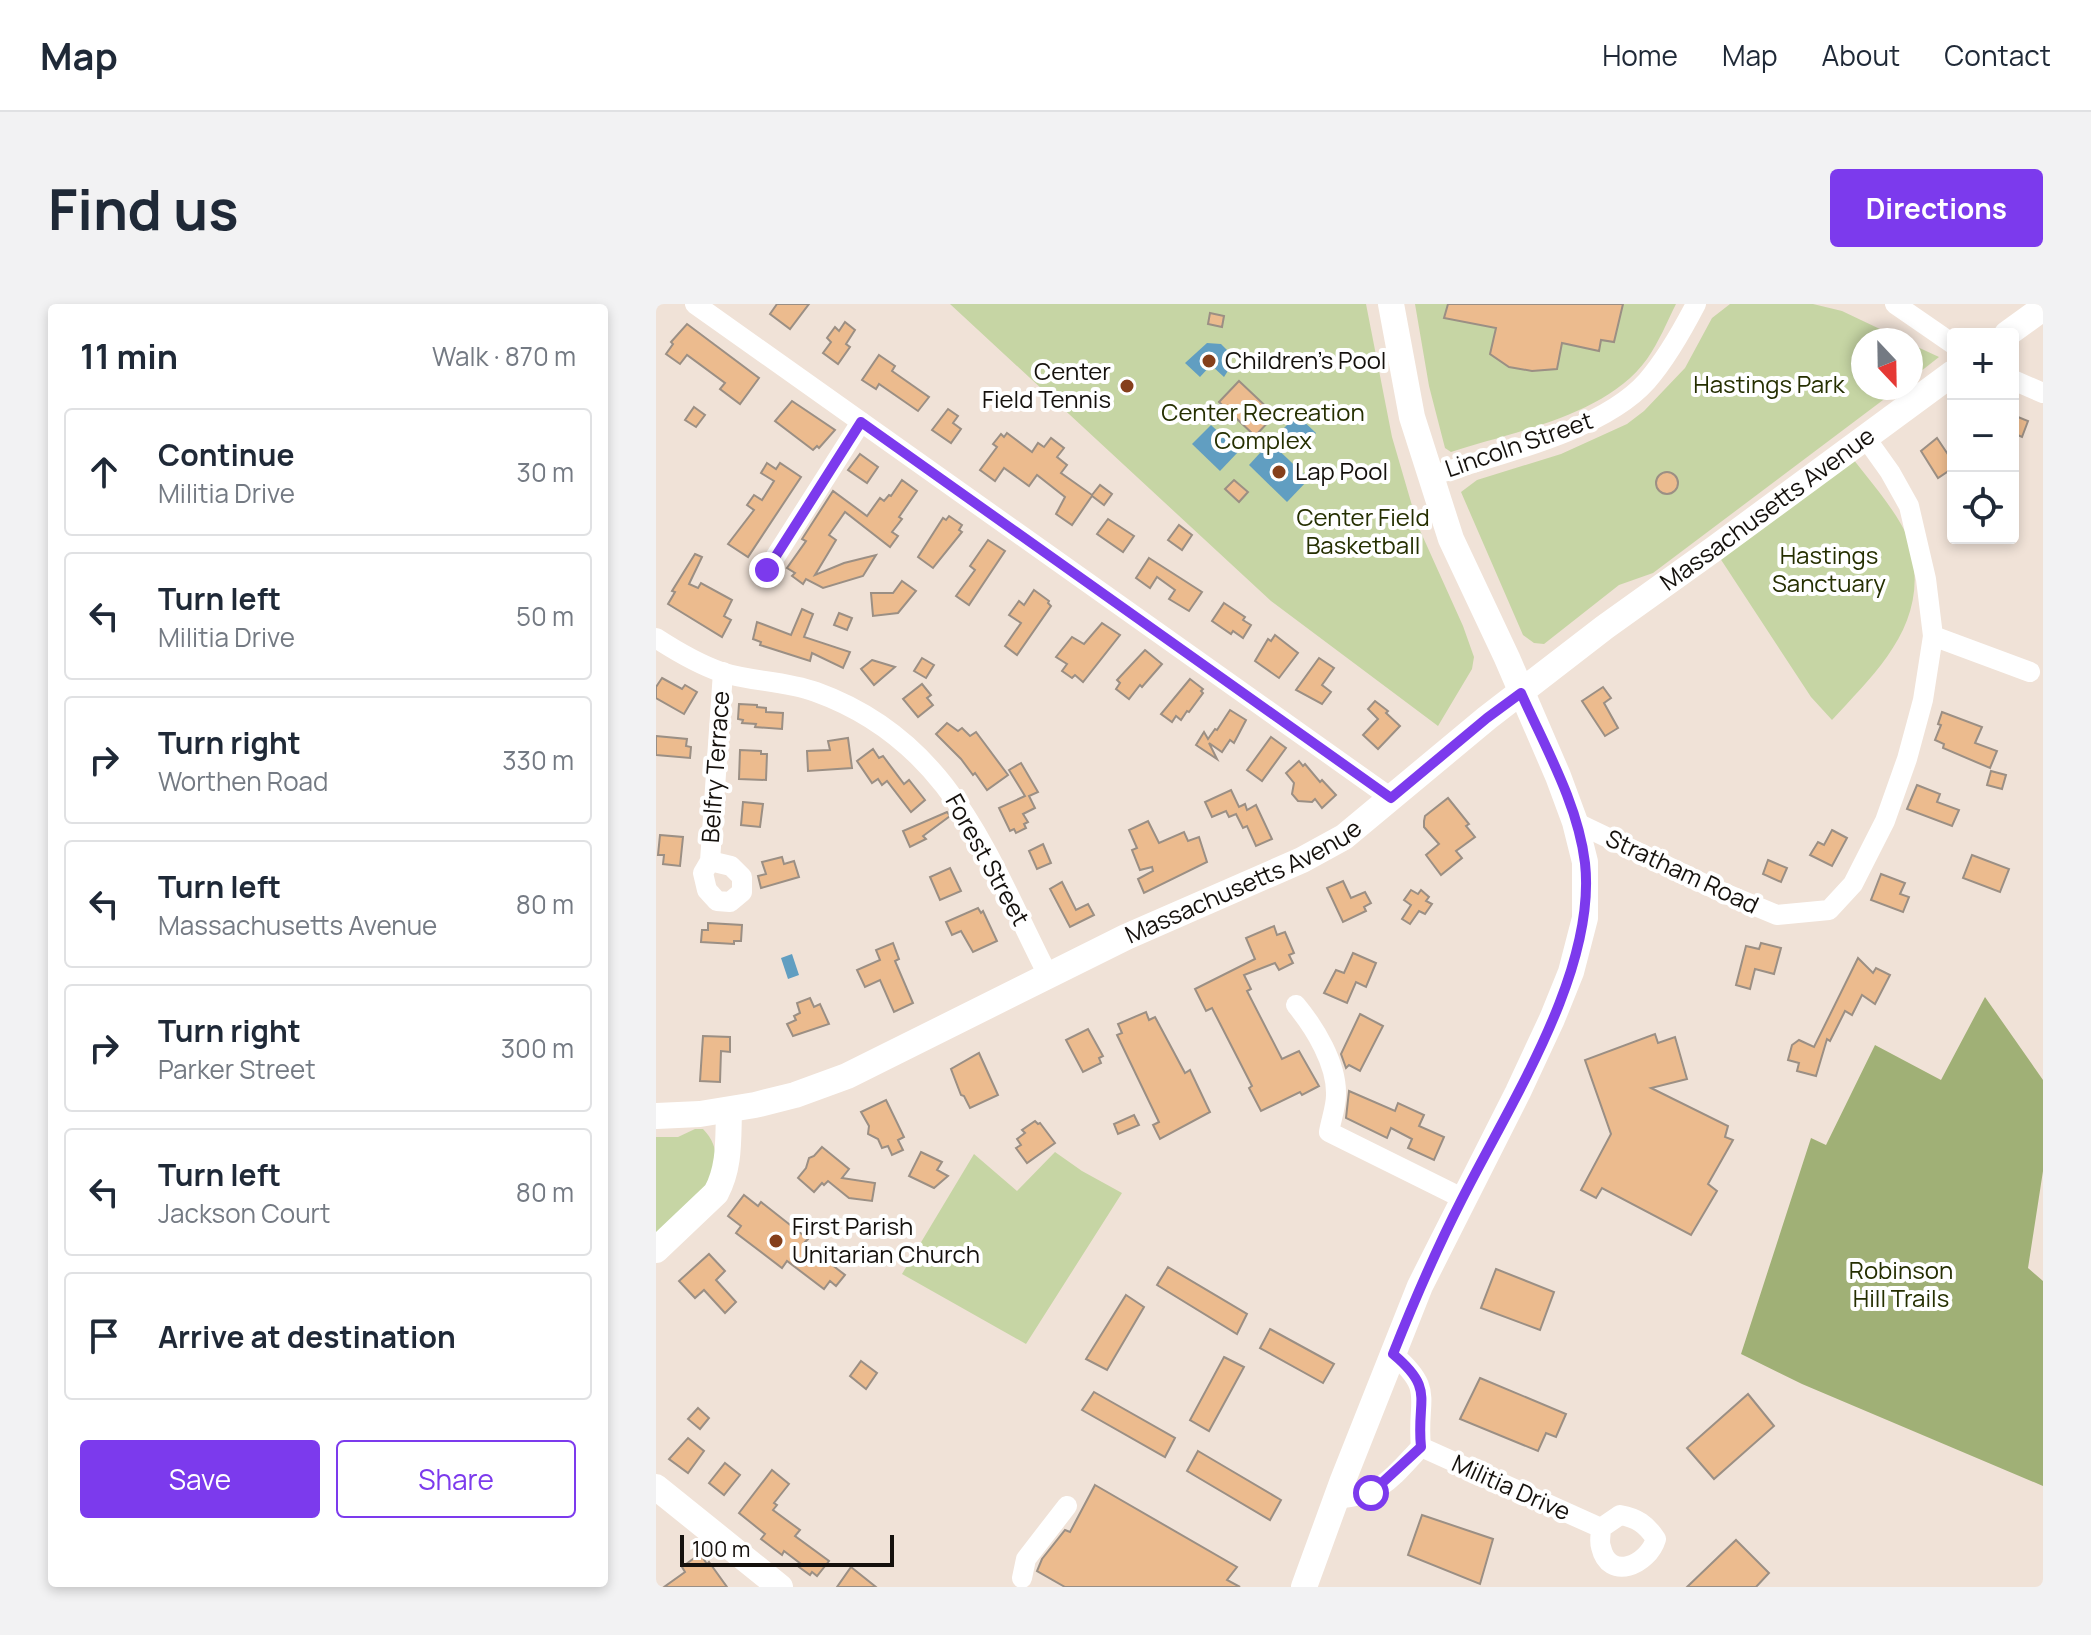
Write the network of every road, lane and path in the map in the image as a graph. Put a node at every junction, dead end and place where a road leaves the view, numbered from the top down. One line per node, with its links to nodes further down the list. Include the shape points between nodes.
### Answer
1 (695, 304): 11 (street)
2 (1391, 304): 13 (main road, via 1412,417)
3 (1696, 304): 13 (street, Lincoln Street, via 1645,384 1604,415)
4 (1895, 304): 7 (street)
5 (2043, 308): 6 (main road)
6 (2015, 328)
7 (1947, 340)
8 (1947, 377): 12 (main road, Massachusetts Avenue)
9 (2019, 383): 10 (street)
10 (2043, 393)
11 (861, 422): 14 (street); 20 (street)
12 (1865, 437): 15 (street, Stratham Road, via 1909,506); 19 (main road, Massachusetts Avenue)
13 (1431, 476): 19 (main road, via 1451,539)
14 (767, 570)
15 (1933, 636): 18 (street); 21 (street, Stratham Road, via 1923,700 1885,821 1853,884 1829,910 1777,915)
16 (656, 638): 17 (street, Forest Street)
17 (723, 672): 22 (street, Belfry Terrace); 23 (street, Forest Street, via 788,683 826,696 877,723 923,759 975,830)
18 (2030, 672)
19 (1521, 693): 20 (main road, Massachusetts Avenue); 21 (main road)
20 (1391, 798): 23 (main road, Massachusetts Avenue, via 1344,837 1302,860)
21 (1575, 822): 27 (main road, via 1585,862 1585,918 1571,972 1518,1092)
22 (710, 861)
23 (1048, 975): 25 (main road, Massachusetts Avenue, via 847,1076)
24 (1296, 1005): 27 (street, via 1309,1020 1330,1066 1336,1094 1329,1132)
25 (729, 1111): 26 (main road, Massachusetts Avenue); 28 (main road, via 728,1157 720,1186)
26 (656, 1116)
27 (1462, 1198): 29 (main road)
28 (656, 1250)
29 (1393, 1354): 30 (street, via 1418,1379); 32 (main road)
30 (1421, 1447): 32 (street, via 1371,1493); 34 (street, Militia Drive)
31 (656, 1487): 36 (main road)
32 (1336, 1499): 37 (main road)
33 (1067, 1506): 35 (street, via 1026,1559)
34 (1601, 1528)
35 (1022, 1578)
36 (780, 1587)
37 (1304, 1587)

